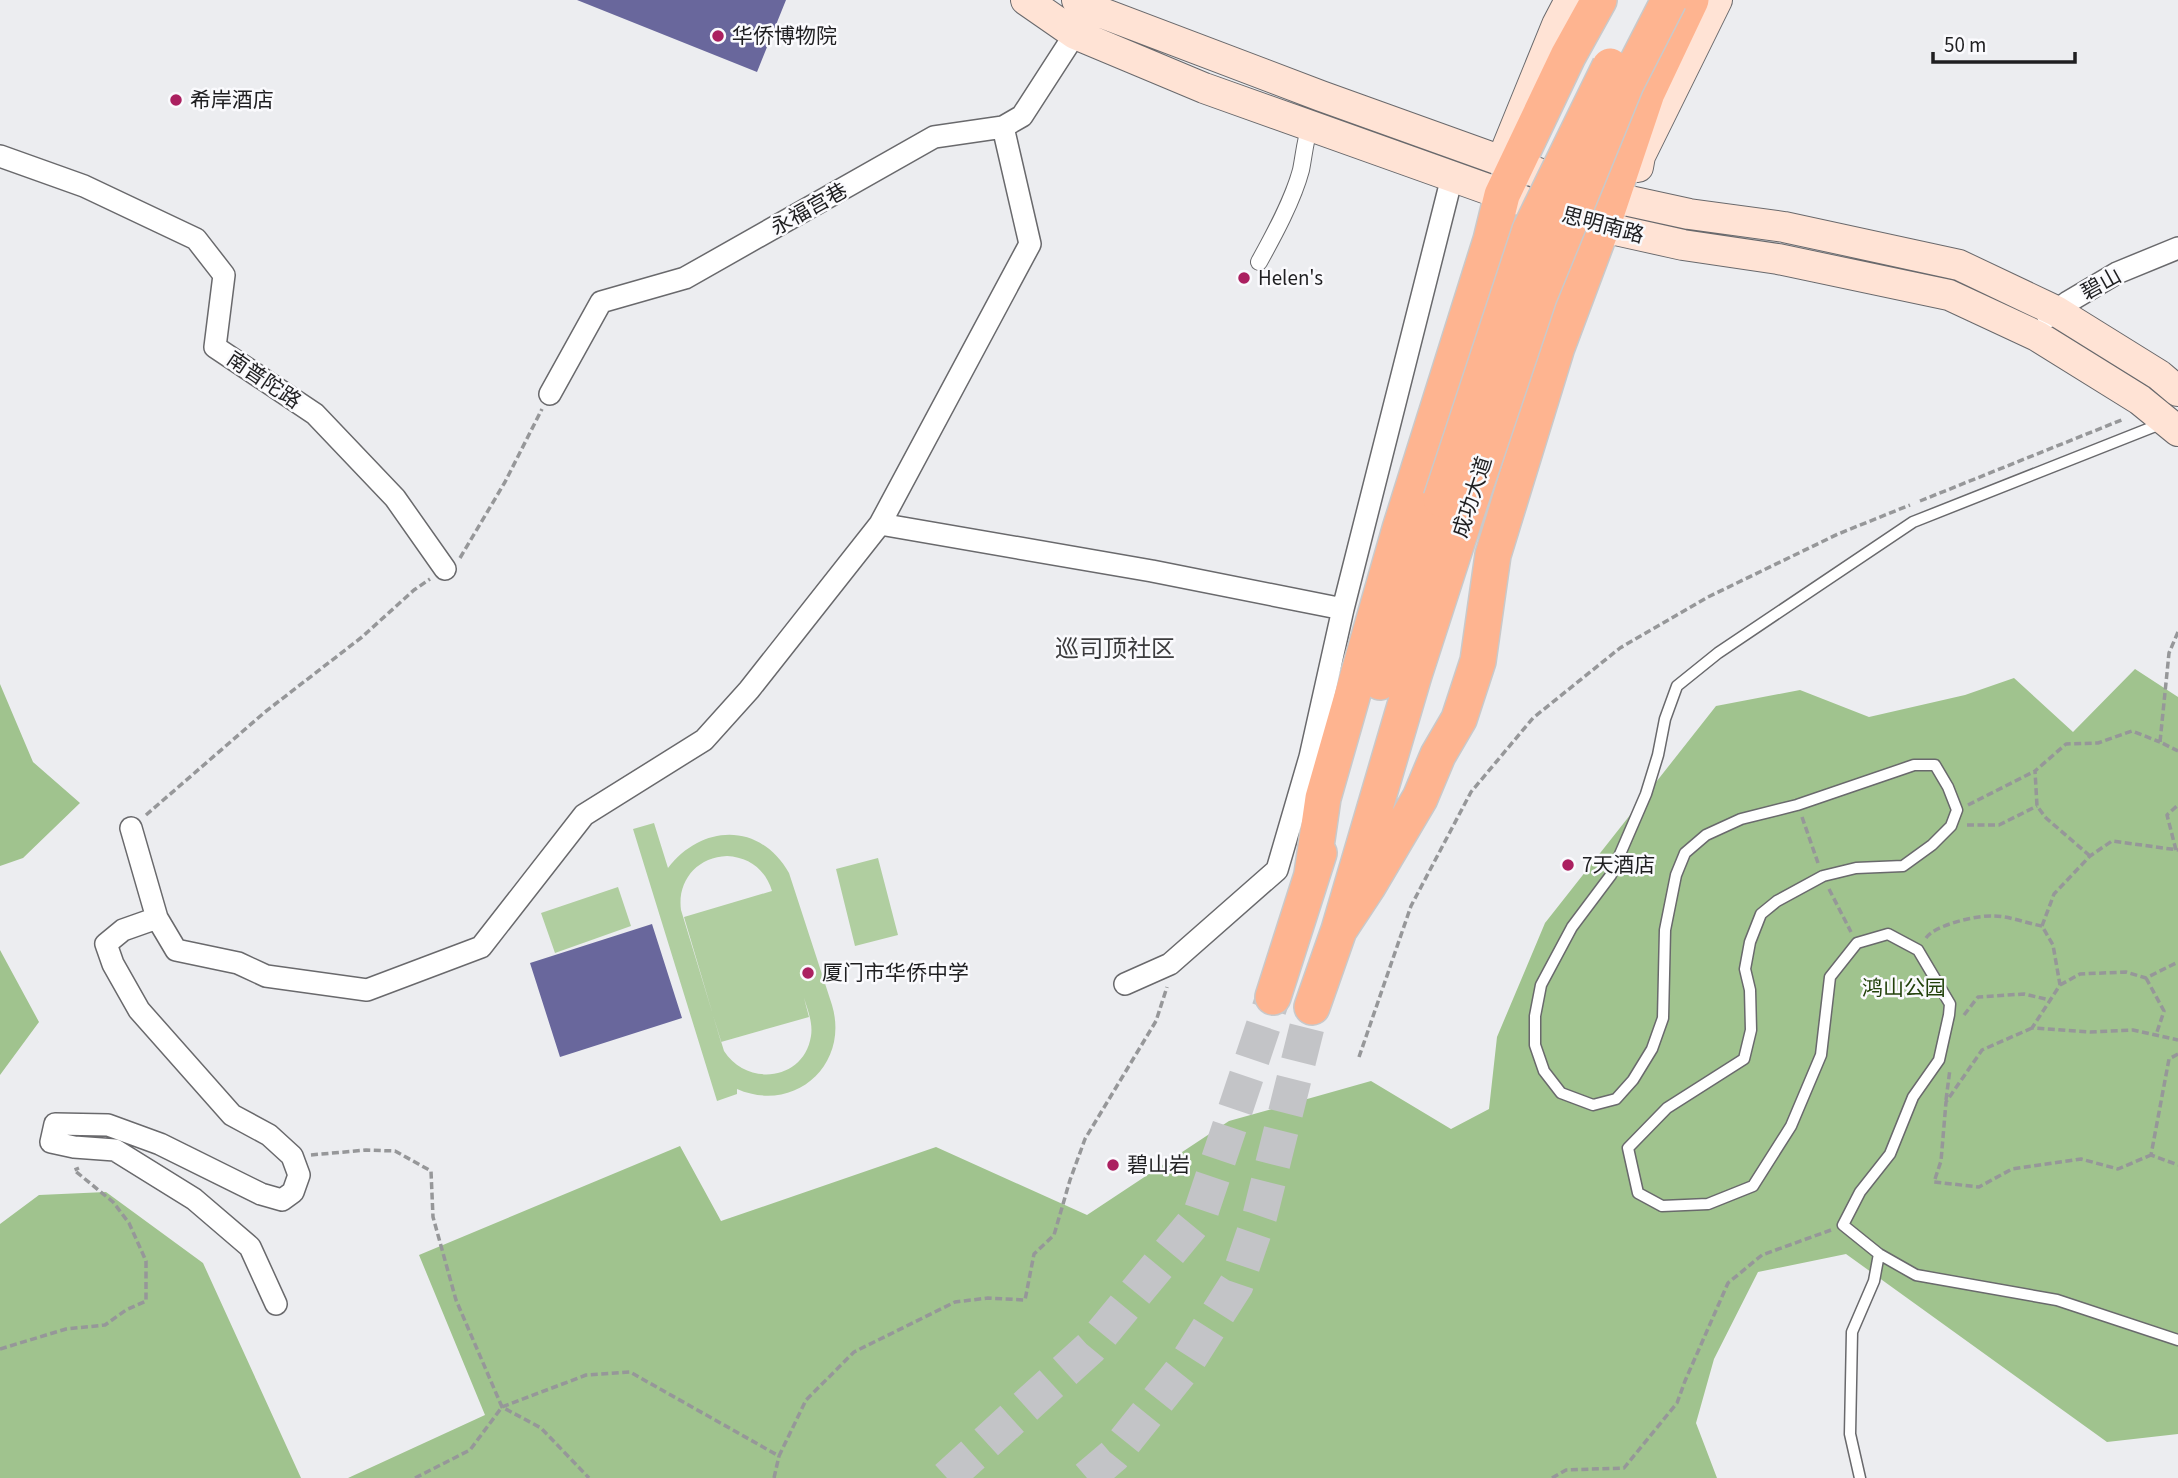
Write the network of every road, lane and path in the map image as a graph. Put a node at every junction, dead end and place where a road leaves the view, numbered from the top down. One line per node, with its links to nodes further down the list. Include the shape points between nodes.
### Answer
1 (1026, 0): 9 (main road, 思明南路)
2 (1077, 0): 14 (main road, 思明南路)
3 (1570, 0): 14 (main road)
4 (1599, 0): 14 (highway)
5 (1643, 0): 23 (highway, 成功大道, bridge, via 1530,230)
6 (1669, 0): 23 (highway, 成功大道, bridge, via 1626,84)
7 (1691, 0): 15 (highway, via 1647,93)
8 (1717, 0): 15 (main road)
9 (1075, 34): 10 (main road, 思明南路); 11 (street, via 1022,116)
10 (1310, 126): 13 (main road, 思明南路); 17 (street, via 1300,171)
11 (1003, 127): 21 (street, 永福宫巷, via 934,137 685,278 601,302); 24 (street, via 1030,244)
12 (0, 156): 25 (street, 南普陀路, via 84,186 196,239 224,275 215,347 315,414 394,498)
13 (1452, 177): 14 (main road, 思明南路); 26 (street)
14 (1502, 178): 15 (main road, 思明南路); 38 (highway, via 1491,240 1400,529 1323,798)
15 (1616, 214): 18 (main road, 思明南路, via 1689,214 1784,227 1959,265); 19 (main road, 思明南路, via 1683,245 1778,259 1948,295); 41 (highway, via 1557,346 1493,555 1478,661 1459,719 1420,798)
16 (2178, 248): 18 (street, 碧山, via 2116,273)
17 (1259, 262)
18 (2056, 311): 19 (street, 碧山); 20 (main road, 思明南路)
19 (2037, 336): 22 (main road, 思明南路)
20 (2178, 391)
21 (550, 394): 25 (path, via 460,558)
22 (2174, 424): 33 (lane, via 1913,522 1718,653 1677,686 1646,794 1611,875 1572,927 1541,985 1535,1045 1544,1071 1562,1093 1593,1105 1616,1099 1633,1080 1652,1049 1663,1018 1665,930 1676,875 1685,853 1706,835 1741,819 1914,765 1935,765)
23 (1455, 502): 38 (highway, 成功大道); 41 (highway, 成功大道, via 1414,676)
24 (880, 524): 26 (street); 39 (street, via 704,740 584,815 481,947 367,990 266,976 237,962 176,950)
25 (445, 569): 35 (path, via 265,712)
26 (1343, 609): 43 (street, via 1310,757 1277,870)
27 (2178, 632): 28 (path, via 2169,653)
28 (2160, 742): 29 (path); 30 (path, via 2132,731 2098,743 2066,744)
29 (2178, 751)
30 (2035, 771): 31 (path); 33 (path)
31 (2037, 806): 34 (path, via 1999,825); 37 (path)
32 (2178, 806): 36 (path, via 2167,815)
33 (1957, 810): 34 (lane)
34 (1951, 826): 42 (lane, via 1903,866 1856,868 1823,876 1761,914 1745,969 1751,1030 1744,1059 1667,1108 1628,1149 1638,1193 1662,1206 1708,1204 1753,1186 1791,1126 1821,1055 1830,977 1857,943 1888,934)
35 (131, 828): 39 (street)
36 (2177, 850): 37 (path, via 2112,841)
37 (2090, 856): 40 (path, via 2054,894)
38 (1312, 874): 48 (highway, 成功大道)
39 (157, 918): 60 (street, via 123,930 106,944 139,1010 232,1115 269,1135)
40 (2042, 926): 42 (path, via 1992,916 1958,921 1929,933); 47 (path, via 2053,945)
41 (1339, 930): 50 (highway, 成功大道)
42 (1918, 950): 62 (lane, via 1950,1004 1939,1060 1913,1097 1890,1154 1860,1192)
43 (1176, 959): 46 (street); 68 (path, via 1156,1021 1086,1139 1054,1236 1034,1254 1025,1300 955,1302 854,1352 806,1400)
44 (2178, 961): 45 (path)
45 (2146, 978): 47 (path, via 2126,972 2080,974); 53 (path, via 2164,1011)
46 (1125, 984)
47 (2060, 985): 49 (path)
48 (1273, 997)
49 (2050, 1000): 51 (path, via 2024,994 1978,997); 52 (path)
50 (1311, 1007)
51 (1964, 1016)
52 (2032, 1028): 53 (path, via 2133,1030); 57 (path, via 1982,1050)
53 (2156, 1035): 54 (path)
54 (2178, 1040)
55 (2178, 1054): 59 (path, via 2169,1059)
56 (1951, 1063): 57 (path)
57 (1946, 1101): 59 (path, via 1941,1161 1934,1182 1979,1187 2012,1169 2081,1158 2118,1169)
58 (115, 1150): 60 (street, via 51,1142 55,1124 108,1125 160,1144 261,1195 282,1200 293,1192 299,1175); 64 (street, via 194,1199 250,1247); 66 (path, via 74,1170 113,1202 129,1223 146,1261 146,1301 105,1325 66,1329)
59 (2151, 1155): 61 (path)
60 (292, 1156): 67 (path, via 395,1151 431,1171 433,1217 456,1300)
61 (2178, 1165)
62 (1843, 1225): 63 (lane); 72 (path, via 1762,1255 1728,1283 1677,1403 1624,1468 1566,1471)
63 (1879, 1254): 65 (lane, via 1916,1275 2057,1300); 73 (lane, via 1874,1281 1852,1332 1850,1434)
64 (276, 1304)
65 (2178, 1340)
66 (0, 1349)
67 (502, 1407): 68 (path, via 586,1375 630,1372); 69 (path, via 470,1450); 70 (path, via 541,1427)
68 (779, 1456): 71 (path)
69 (415, 1478)
70 (589, 1478)
71 (774, 1478)
72 (1552, 1478)
73 (1860, 1478)

